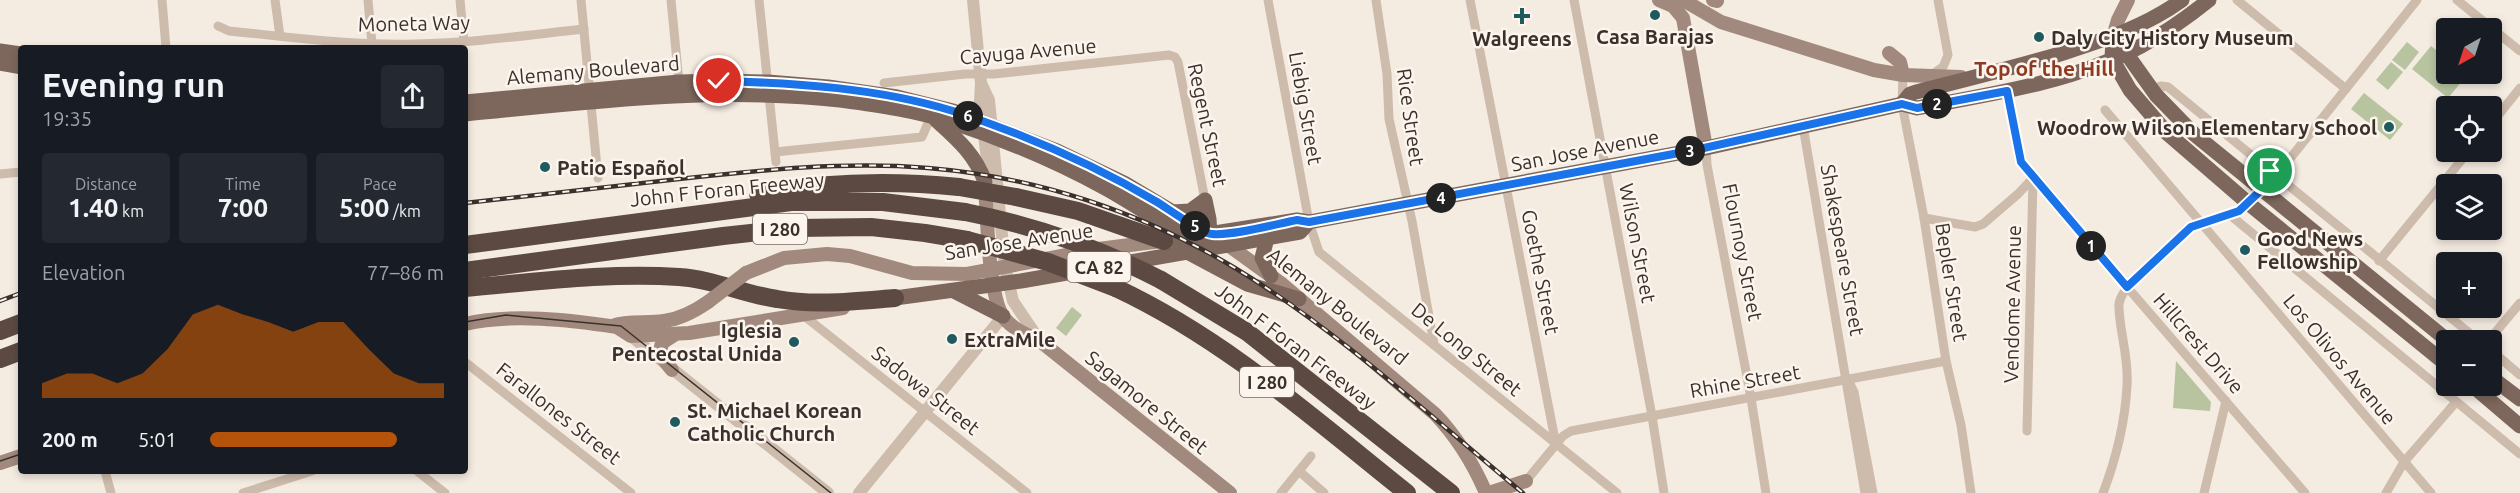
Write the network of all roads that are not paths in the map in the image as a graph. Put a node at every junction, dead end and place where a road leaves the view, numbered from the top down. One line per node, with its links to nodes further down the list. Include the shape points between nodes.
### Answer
1 (162, 0): 30 (street)
2 (275, 0): 26 (street)
3 (368, 0): 29 (street)
4 (460, 0): 28 (street)
5 (581, 0): 25 (street)
6 (671, 0): 44 (street)
7 (759, 0): 46 (street)
8 (973, 0): 43 (street)
9 (1268, 0): 80 (street, Liebig Street)
10 (1376, 0): 74 (street, Rice Street, via 1389,118)
11 (1470, 0): 70 (street, Goethe Street)
12 (1574, 0): 63 (street, Wilson Street)
13 (1685, 0): 23 (main road)
14 (1938, 0): 41 (street, via 1948,55 1943,67)
15 (2128, 0): 27 (main road)
16 (2182, 0): 27 (main road, CA 82, via 2151,21)
17 (2209, 0): 35 (main road, CA 82, via 2170,29)
18 (2237, 0): 49 (street)
19 (2417, 0): 49 (street)
20 (2457, 0): 32 (street)
21 (1664, 1): 22 (main road)
22 (1683, 18): 23 (main road, via 1691,15); 61 (main road, Flournoy Street)
23 (1721, 22): 40 (main road, via 1874,70)
24 (218, 26): 26 (street, Moneta Way, via 228,31)
25 (584, 29): 28 (street, Moneta Way); 52 (street)
26 (280, 36): 29 (street, Moneta Way)
27 (2113, 37): 35 (main road); 39 (main road, CA 82)
28 (464, 42): 29 (street, Moneta Way)
29 (372, 44)
30 (166, 45)
31 (0, 51): 34 (main road)
32 (2520, 51)
33 (1889, 53): 40 (main road, via 1900,62)
34 (18, 54)
35 (2119, 56): 48 (main road); 51 (main road, CA 82); 73 (main road, via 2130,90 2161,126)
36 (1175, 57): 43 (street, Cayuga Avenue); 72 (street, Regent Street)
37 (0, 63): 38 (main road)
38 (18, 66)
39 (2002, 71): 42 (main road, CA 82); 51 (main road)
40 (1903, 75): 41 (main road); 54 (street, Bepler Street)
41 (1929, 76): 42 (main road)
42 (1969, 77): 54 (main road, CA 82, via 1910,94)
43 (980, 78): 45 (street, Cayuga Avenue); 60 (street, via 989,100)
44 (679, 82): 46 (main road, Alemany Boulevard); 52 (main road, Alemany Boulevard)
45 (884, 83): 50 (main road)
46 (768, 88): 50 (main road, Alemany Boulevard); 52 (main road, Alemany Boulevard); 58 (main road, Alemany Boulevard); 58 (street, via 775,157 922,137)
47 (2520, 88): 56 (street)
48 (2152, 89): 66 (street, via 2168,87); 71 (main road, via 2194,134)
49 (2346, 89): 66 (street)
50 (860, 91): 60 (main road, Alemany Boulevard, via 915,101)
51 (2007, 91): 54 (main road, CA 82, via 1917,108); 68 (street, Hillcrest Drive, via 2021,162)
52 (590, 96): 53 (main road, Alemany Boulevard); 57 (main road, Alemany Boulevard); 67 (street)
53 (468, 102)
54 (1902, 104): 59 (main road, San Jose Avenue / CA 82); 78 (street, Bepler Street)
55 (2105, 110): 81 (street, Los Olivos Avenue)
56 (2502, 110)
57 (468, 114)
58 (931, 116): 60 (main road, Alemany Boulevard); 69 (main road, via 966,147 980,166)
59 (1803, 126): 61 (main road, San Jose Avenue / CA 82); 123 (street, Shakespeare Street)
60 (988, 129): 69 (street); 75 (main road, Alemany Boulevard); 76 (main road, Alemany Boulevard, via 1091,166); 89 (street)
61 (1706, 148): 63 (main road, San Jose Avenue / CA 82); 126 (street, Flournoy Street)
62 (2460, 162): 88 (street)
63 (1605, 167): 70 (main road, San Jose Avenue / CA 82); 131 (street, Wilson Street)
64 (18, 172): 65 (street)
65 (0, 174)
66 (2276, 176): 71 (street); 88 (street)
67 (598, 178)
68 (2032, 178): 78 (street, via 1983,224); 93 (street, Hillcrest Drive); 133 (street, Vendome Avenue)
69 (985, 182): 89 (main road)
70 (1506, 186): 74 (main road, San Jose Avenue / CA 82); 134 (street, Goethe Street)
71 (2262, 190): 73 (street); 109 (main road)
72 (1205, 200): 76 (main road, via 1190,211); 82 (main road)
73 (2248, 203): 77 (street); 116 (main road)
74 (1407, 204): 80 (main road, San Jose Avenue / CA 82); 114 (street, Rice Street)
75 (1143, 210): 84 (main road); 86 (main road, Alemany Boulevard)
76 (1172, 212): 82 (main road, Alemany Boulevard)
77 (2230, 215): 81 (street); 129 (street)
78 (1924, 218): 119 (street, Bepler Street)
79 (646, 220): 84 (highway, bridge, via 748,196 799,188 881,183 959,187 1016,197 1089,214); 85 (highway, John F Foran Freeway / I 280); 157 (highway, John F Foran Freeway / I 280, bridge, via 755,205 828,200 901,203 965,212 1064,238 1161,280 1216,312 1262,343)
80 (1309, 222): 82 (main road, San Jose Avenue / CA 82, via 1297,220); 83 (main road, San Jose Avenue / CA 82, via 1300,232); 114 (street, De Long Street, via 1323,256)
81 (2202, 223): 93 (street, via 2191,227); 139 (street, Los Olivos Avenue)
82 (1210, 235): 86 (main road, San Jose Avenue / CA 82); 87 (main road, Alemany Boulevard)
83 (1267, 238): 87 (main road, San Jose Avenue / CA 82); 91 (main road, via 1262,258)
84 (1164, 241): 86 (main road); 89 (main road, San Jose Avenue)
85 (468, 245)
86 (1188, 245): 87 (main road, San Jose Avenue / CA 82); 92 (main road, San Jose Avenue / CA 82); 97 (main road, via 1247,285)
87 (1228, 245): 91 (main road, Alemany Boulevard)
88 (2379, 261): 107 (street)
89 (998, 268): 92 (main road); 103 (main road, San Jose Avenue, bridge, via 967,274 926,274 897,271 850,256 817,254 775,261 746,273 692,312)
90 (468, 271): 156 (highway, I 280, bridge, via 797,228 870,227 967,240 1048,262 1116,288 1166,313 1213,342)
91 (1271, 276): 97 (main road, Alemany Boulevard)
92 (1002, 284): 95 (main road, San Jose Avenue / CA 82); 101 (main road, via 997,303); 113 (street, Sagamore Street)
93 (2127, 287): 128 (street, Hillcrest Drive); 166 (street, via 2119,307 2127,387 2118,448)
94 (468, 288): 96 (highway, via 665,276 715,282 793,301)
95 (954, 291): 96 (main road, San Jose Avenue / CA 82); 101 (main road)
96 (895, 297): 99 (main road, San Jose Avenue)
97 (1299, 299): 158 (main road, Alemany Boulevard, via 1448,427)
98 (2520, 303): 108 (street)
99 (803, 315): 111 (main road, San Jose Avenue); 130 (street, Sadowa Street)
100 (468, 316): 102 (main road, San Jose Avenue, via 497,311)
101 (1003, 316): 113 (main road, Sagamore Street); 130 (street)
102 (507, 318): 105 (main road, San Jose Avenue); 106 (main road, San Jose Avenue)
103 (663, 322): 106 (main road, San Jose Avenue, via 621,322); 112 (main road, via 640,328)
104 (18, 324): 110 (highway)
105 (468, 324)
106 (610, 326): 112 (main road, San Jose Avenue)
107 (2465, 330)
108 (2497, 330)
109 (2436, 331)
110 (0, 332)
111 (677, 334): 112 (main road, San Jose Avenue); 121 (main road, via 666,339 660,350)
112 (631, 336): 121 (street)
113 (1040, 341): 153 (main road, Sagamore Street)
114 (1434, 344): 134 (street, De Long Street)
115 (18, 352): 117 (highway)
116 (2436, 356)
117 (0, 359)
118 (2502, 360): 122 (street)
119 (1946, 361): 123 (street, Rhine Street); 165 (street, Bepler Street)
120 (468, 364): 149 (street, Farallones Street)
121 (672, 370): 150 (street)
122 (2520, 375)
123 (1848, 380): 126 (street, Rhine Street); 163 (street, Shakespeare Street, via 1847,394); 164 (street, Shakespeare Street, via 1854,392)
124 (2502, 386): 127 (main road)
125 (2485, 396): 132 (main road)
126 (1751, 398): 131 (street, Rhine Street); 162 (street, Flournoy Street)
127 (2520, 399)
128 (2226, 401): 167 (street); 168 (street, Hillcrest Drive)
129 (2456, 402): 135 (street); 139 (street)
130 (924, 411): 151 (street); 152 (street, Sadowa Street)
131 (1652, 416): 134 (street, Rhine Street, via 1571,431); 161 (street, Wilson Street)
132 (2520, 426)
133 (2027, 431)
134 (1556, 445): 145 (street, Rhine Street); 160 (street, De Long Street)
135 (2520, 454)
136 (1311, 456): 141 (street)
137 (18, 457): 138 (main road)
138 (2, 462): 140 (main road)
139 (2404, 462): 169 (street); 170 (street, Los Olivos Avenue)
140 (18, 464)
141 (1299, 471): 154 (street); 155 (street)
142 (106, 474): 146 (street)
143 (303, 474): 147 (street)
144 (421, 474): 148 (street)
145 (1526, 481): 158 (main road); 159 (main road)
146 (111, 493)
147 (243, 493)
148 (445, 493)
149 (631, 493)
150 (828, 493)
151 (859, 493)
152 (1027, 493)
153 (1230, 493)
154 (1281, 493)
155 (1324, 493)
156 (1407, 493)
157 (1451, 493)
158 (1487, 493)
159 (1512, 493)
160 (1617, 493)
161 (1664, 493)
162 (1766, 493)
163 (1865, 493)
164 (1873, 493)
165 (1971, 493)
166 (2103, 493)
167 (2204, 493)
168 (2305, 493)
169 (2386, 493)
170 (2431, 493)

